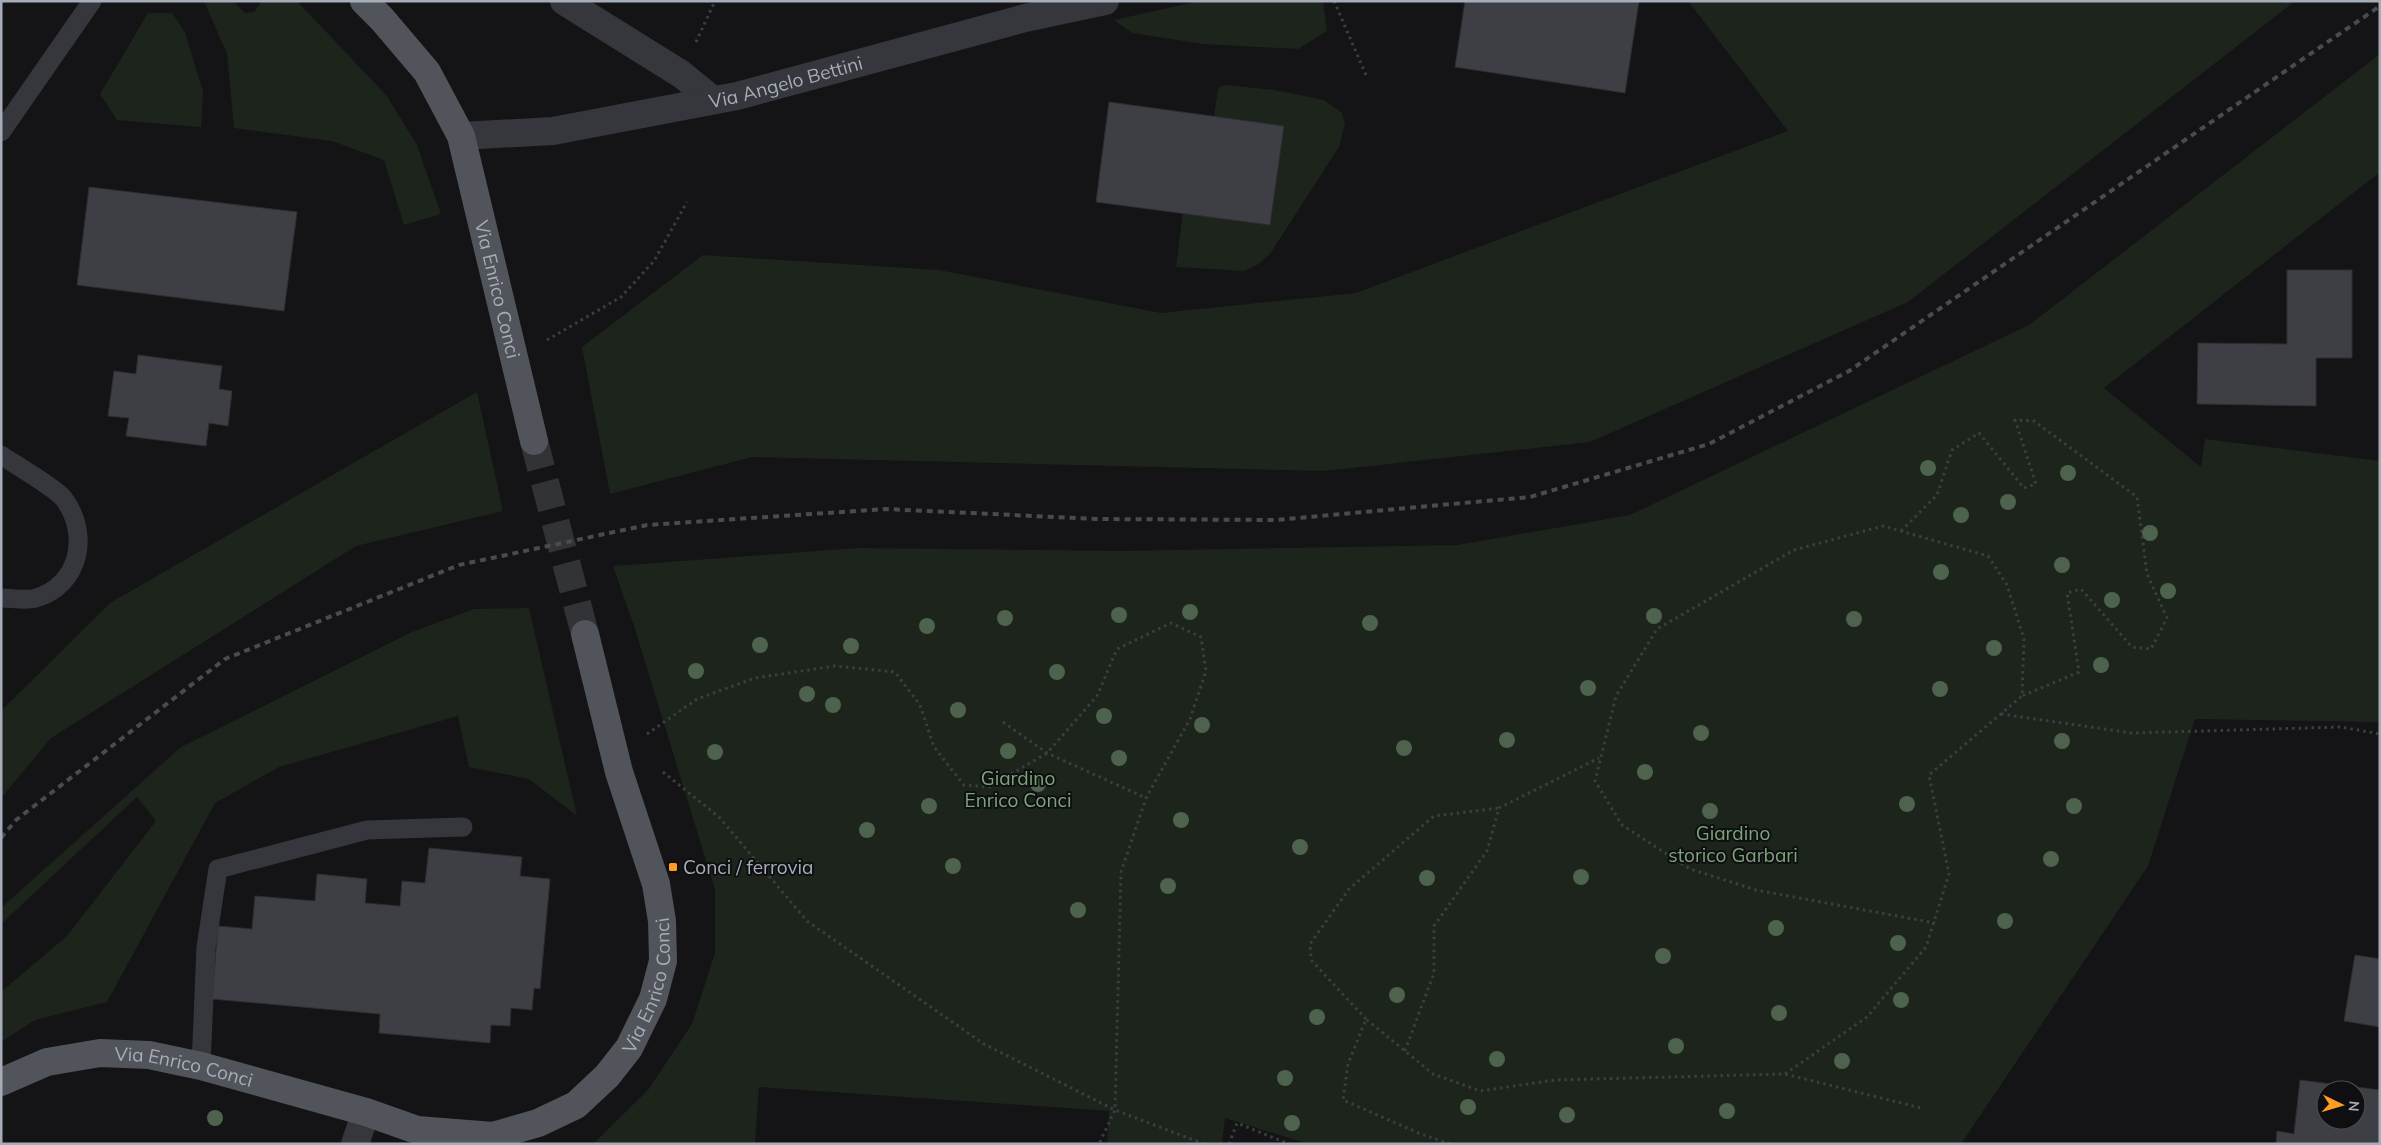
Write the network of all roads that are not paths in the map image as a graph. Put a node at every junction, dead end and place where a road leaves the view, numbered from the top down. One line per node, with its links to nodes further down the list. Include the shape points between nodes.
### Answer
1 (92, 1): 6 (lane)
2 (364, 1): 7 (main road, Via Enrico Conci, via 428,72)
3 (564, 1): 5 (street, via 681,74)
4 (1105, 1): 5 (street, Via Angelo Bettini, via 1025,18)
5 (713, 100): 7 (street, Via Angelo Bettini, via 553,131)
6 (1, 132)
7 (461, 136): 8 (main road, Via Enrico Conci)
8 (534, 441)
9 (1, 455): 10 (lane, via 64,497 76,519 78,546 75,566 59,587 34,598)
10 (1, 598)
11 (585, 634): 15 (main road, Via Enrico Conci, via 619,772 656,884 662,922 663,961 653,999 629,1048 607,1076 576,1105 538,1123 492,1136 417,1130)
12 (463, 827): 13 (lane, via 367,830 218,869 206,947)
13 (201, 1066): 14 (main road, Via Enrico Conci, via 149,1055 100,1053 47,1062); 15 (main road, Via Enrico Conci)
14 (1, 1082)
15 (366, 1112): 16 (street)
16 (355, 1144)

